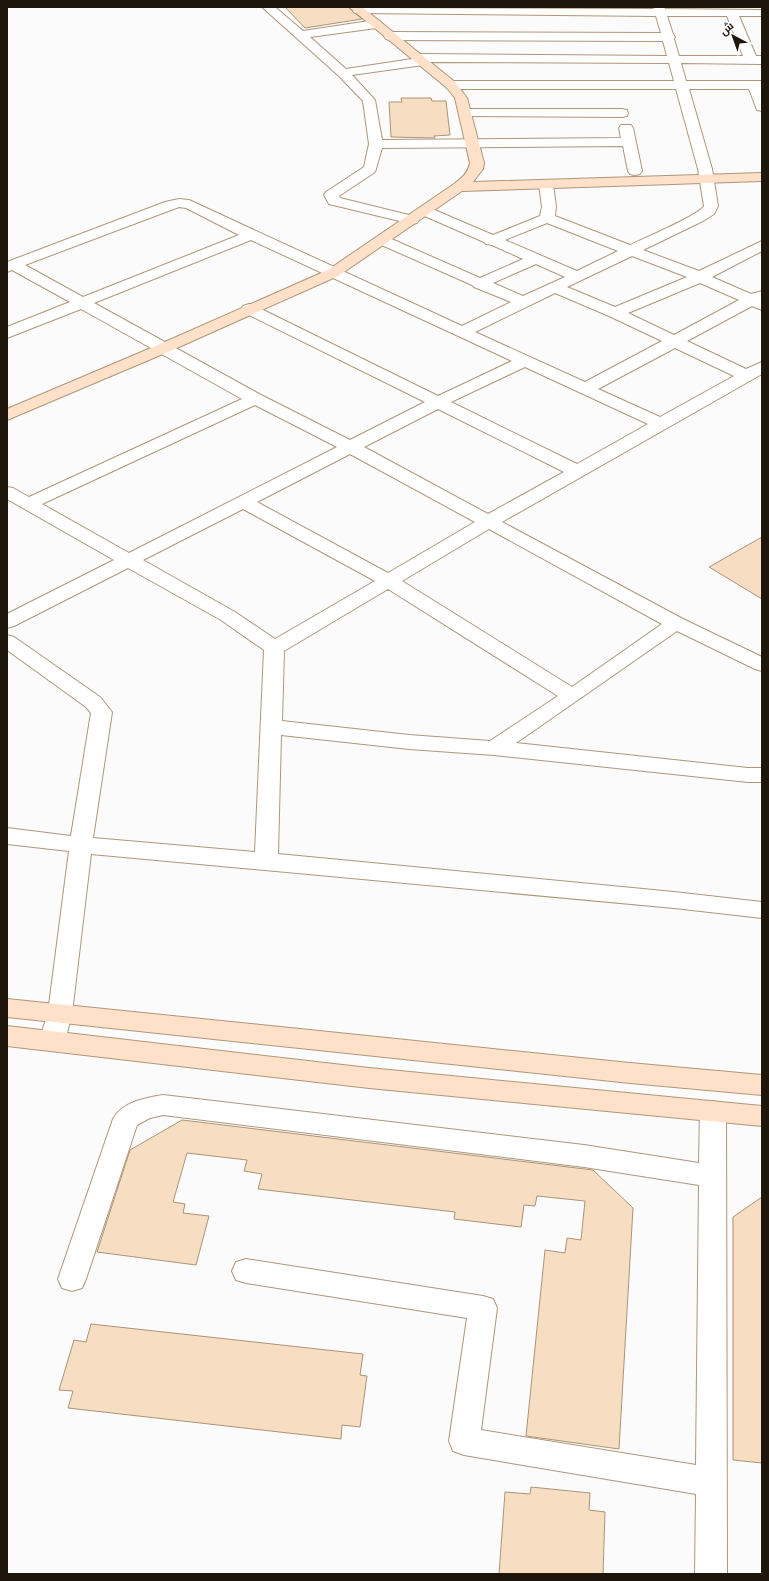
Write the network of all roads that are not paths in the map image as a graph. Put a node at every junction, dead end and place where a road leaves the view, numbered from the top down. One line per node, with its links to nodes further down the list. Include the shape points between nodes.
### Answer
1 (268, 7): 8 (street)
2 (357, 9): 3 (street); 7 (main road)
3 (503, 9): 4 (street); 10 (street)
4 (660, 10): 5 (street); 11 (street)
5 (732, 13): 6 (street); 15 (street)
6 (762, 13)
7 (376, 24): 8 (street); 9 (main road)
8 (301, 35): 16 (street)
9 (390, 36): 10 (street); 13 (main road)
10 (506, 36): 11 (street); 12 (street)
11 (669, 37): 14 (street)
12 (508, 58): 13 (street); 14 (street); 18 (street)
13 (420, 60): 16 (street); 17 (main road)
14 (674, 60): 15 (street); 21 (street)
15 (756, 60)
16 (343, 73): 27 (street, via 369,100)
17 (451, 84): 18 (street); 23 (main road, via 461,98)
18 (514, 85): 20 (street)
19 (758, 85): 21 (street); 22 (street)
20 (615, 86): 21 (street); 24 (street)
21 (681, 86): 30 (street)
22 (762, 107)
23 (465, 113): 24 (street); 25 (main road)
24 (622, 113): 26 (street)
25 (472, 142): 26 (street); 27 (street); 31 (main road, via 477,163)
26 (630, 142): 29 (street)
27 (376, 144): 37 (street, via 370,169 331,195 332,199 334,202)
28 (762, 168): 30 (main road)
29 (635, 171): 30 (main road); 31 (main road)
30 (706, 174): 32 (main road); 33 (main road); 42 (street, via 711,206 709,211)
31 (471, 177): 34 (main road)
32 (762, 177)
33 (546, 184): 34 (main road); 36 (street, via 549,207)
34 (459, 187): 35 (main road)
35 (425, 211): 37 (main road); 40 (street)
36 (547, 218): 40 (street); 42 (street)
37 (412, 220): 39 (main road)
38 (251, 235): 44 (street, via 189,204 179,203); 45 (street); 52 (street)
39 (382, 240): 45 (main road); 48 (street)
40 (491, 240): 43 (street)
41 (762, 245): 47 (street)
42 (632, 251): 46 (street); 47 (street)
43 (535, 259): 46 (street); 48 (street)
44 (10, 266): 52 (street)
45 (333, 273): 53 (main road); 55 (street)
46 (576, 276): 49 (street)
47 (700, 276): 50 (street); 54 (street)
48 (479, 284): 51 (street)
49 (553, 287): 51 (street); 54 (street)
50 (758, 300): 57 (street)
51 (523, 302): 55 (street)
52 (81, 303): 56 (street); 58 (street)
53 (249, 310): 58 (main road); 64 (street)
54 (615, 313): 57 (street)
55 (462, 332): 59 (street)
56 (7, 333)
57 (674, 341): 61 (street); 62 (street)
58 (164, 348): 63 (street); 65 (main road)
59 (525, 361): 62 (street); 64 (street)
60 (762, 367): 61 (street)
61 (746, 376): 66 (street)
62 (586, 389): 66 (street)
63 (255, 399): 67 (street); 71 (street)
64 (438, 403): 67 (street); 68 (street)
65 (7, 415)
66 (661, 424): 68 (street)
67 (350, 447): 70 (street); 72 (street)
68 (577, 472): 72 (street)
69 (7, 492): 71 (street)
70 (243, 502): 73 (street); 74 (street)
71 (28, 504): 73 (street)
72 (488, 522): 74 (street); 76 (street)
73 (129, 560): 75 (street); 78 (street, via 228,616)
74 (388, 580): 78 (street); 80 (street)
75 (7, 622)
76 (676, 623): 79 (street); 80 (street)
77 (7, 641): 85 (street, via 93,702 102,712)
78 (274, 648): 81 (street)
79 (762, 665)
80 (572, 696): 82 (street)
81 (271, 727): 82 (street); 86 (street)
82 (494, 748): 83 (street)
83 (762, 775)
84 (7, 836): 85 (street)
85 (81, 845): 86 (street); 89 (street)
86 (266, 861): 87 (street)
87 (762, 910)
88 (7, 1008): 89 (main road)
89 (60, 1013): 91 (street); 92 (main road)
90 (7, 1036): 91 (main road)
91 (52, 1041): 94 (main road, via 369,1078)
92 (630, 1073): 93 (main road); 94 (main road)
93 (762, 1085)
94 (626, 1102): 95 (main road)
95 (713, 1111): 96 (main road); 97 (street)
96 (762, 1116)
97 (713, 1176): 99 (street, via 584,1156 163,1105 144,1109 126,1119); 100 (street)
98 (246, 1271): 100 (street, via 483,1308 464,1441)
99 (72, 1279)
100 (711, 1482): 101 (street)
101 (711, 1574)

